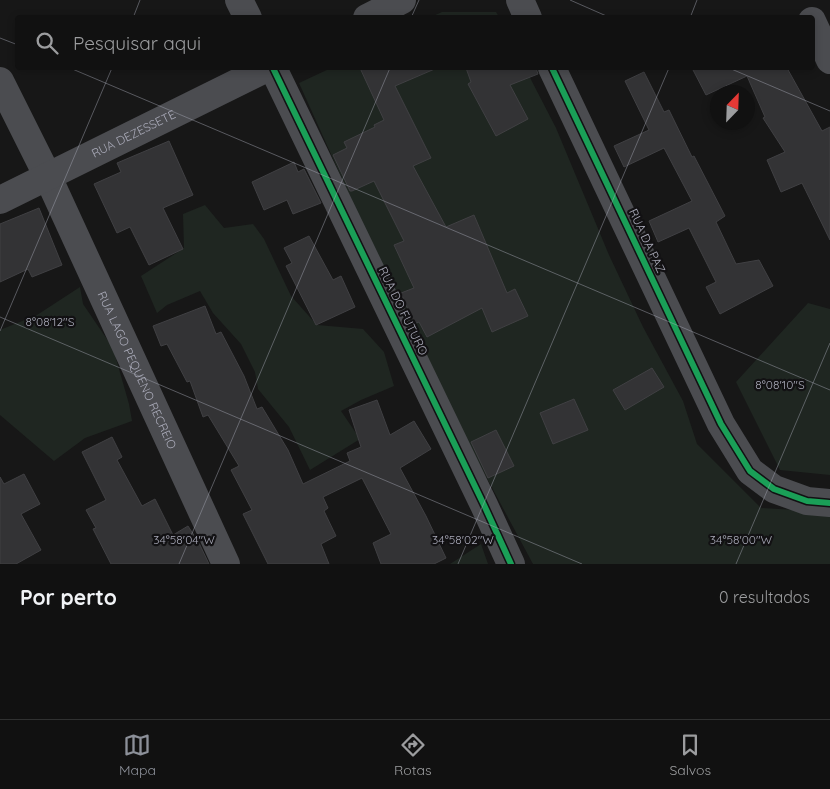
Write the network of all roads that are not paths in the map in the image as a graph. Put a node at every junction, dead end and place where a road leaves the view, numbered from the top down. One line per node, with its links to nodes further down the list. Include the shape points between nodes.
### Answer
1 (239, 0): 5 (street)
2 (402, 0): 6 (street)
3 (520, 0): 7 (street)
4 (803, 0): 8 (street)
5 (246, 15)
6 (373, 15)
7 (527, 15)
8 (810, 15)
9 (815, 28): 10 (street)
10 (830, 60)
11 (263, 70): 15 (street, RUA DEZESSETE)
12 (274, 70): 19 (street, RUA DO FUTURO)
13 (553, 70): 17 (street, RUA DA PAZ, via 721,424 750,471 774,489 807,501)
14 (0, 81): 15 (street, RUA LAGO PEQUENO RECREIO)
15 (48, 177): 16 (street, RUA DEZESSETE); 18 (street, RUA LAGO PEQUENO RECREIO)
16 (0, 200)
17 (830, 503)
18 (226, 564)
19 (511, 564)

